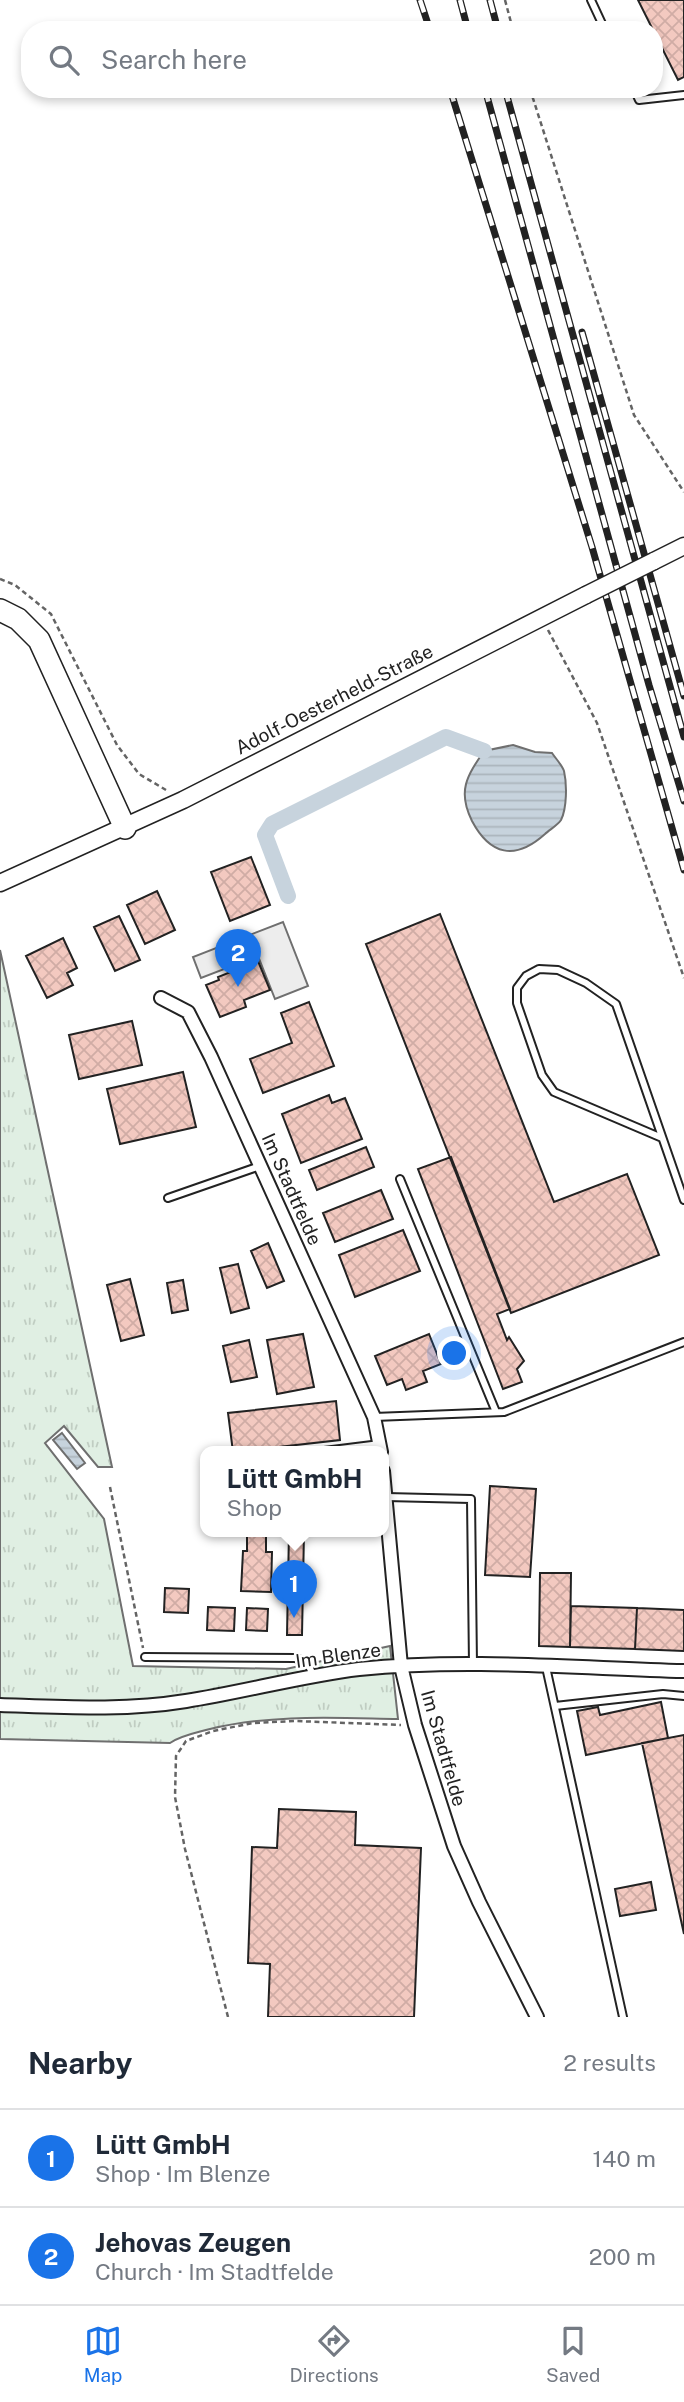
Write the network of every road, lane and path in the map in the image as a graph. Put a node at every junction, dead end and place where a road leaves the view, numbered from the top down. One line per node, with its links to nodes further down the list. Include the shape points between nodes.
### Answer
1 (505, 0): 3 (path)
2 (590, 0): 4 (lane)
3 (511, 21)
4 (600, 21)
5 (684, 95): 6 (lane)
6 (663, 97)
7 (533, 98): 10 (path, via 634,415)
8 (638, 98): 9 (lane)
9 (657, 98)
10 (684, 492)
11 (684, 546): 15 (street, Adolf-Oesterheld-Straße, bridge)
12 (0, 579): 15 (path, via 15,585 51,614 117,745 139,774)
13 (0, 610): 16 (main road, via 18,619 39,640)
14 (547, 629): 18 (path, via 597,723)
15 (183, 800): 16 (street, Adolf-Oesterheld-Straße)
16 (125, 828): 17 (street, Adolf-Oesterheld-Straße)
17 (0, 883)
18 (684, 978)
19 (161, 998): 21 (street, Im Stadtfelde, via 188,1012)
20 (662, 1138): 20 (lane, via 616,1004 558,970 539,969 526,976 517,988 517,1003 542,1075 554,1092); 24 (lane)
21 (260, 1166): 23 (lane); 27 (street, Im Stadtfelde)
22 (400, 1179): 26 (lane)
23 (168, 1199)
24 (684, 1200)
25 (684, 1342): 26 (lane)
26 (496, 1412): 27 (lane)
27 (373, 1417): 28 (street, Im Stadtfelde)
28 (380, 1446)
29 (110, 1487): 32 (path)
30 (389, 1497): 33 (lane, via 471,1499)
31 (389, 1531): 34 (street, Im Stadtfelde)
32 (145, 1657): 37 (lane, via 295,1658 307,1662)
33 (473, 1664): 34 (street, Im Blenze); 35 (street, Im Blenze)
34 (401, 1666): 37 (street, Im Blenze); 41 (street, Im Stadtfelde)
35 (546, 1667): 36 (street, Im Blenze); 40 (lane)
36 (684, 1671)
37 (314, 1677): 39 (street, Im Blenze, via 136,1707)
38 (684, 1696): 40 (lane, via 663,1694)
39 (0, 1705)
40 (555, 1706): 44 (lane)
41 (415, 1726): 42 (path, via 295,1720 253,1723 186,1741 176,1756 174,1797); 43 (street, Im Stadtfelde, via 454,1846)
42 (228, 2017)
43 (537, 2017)
44 (623, 2017)

